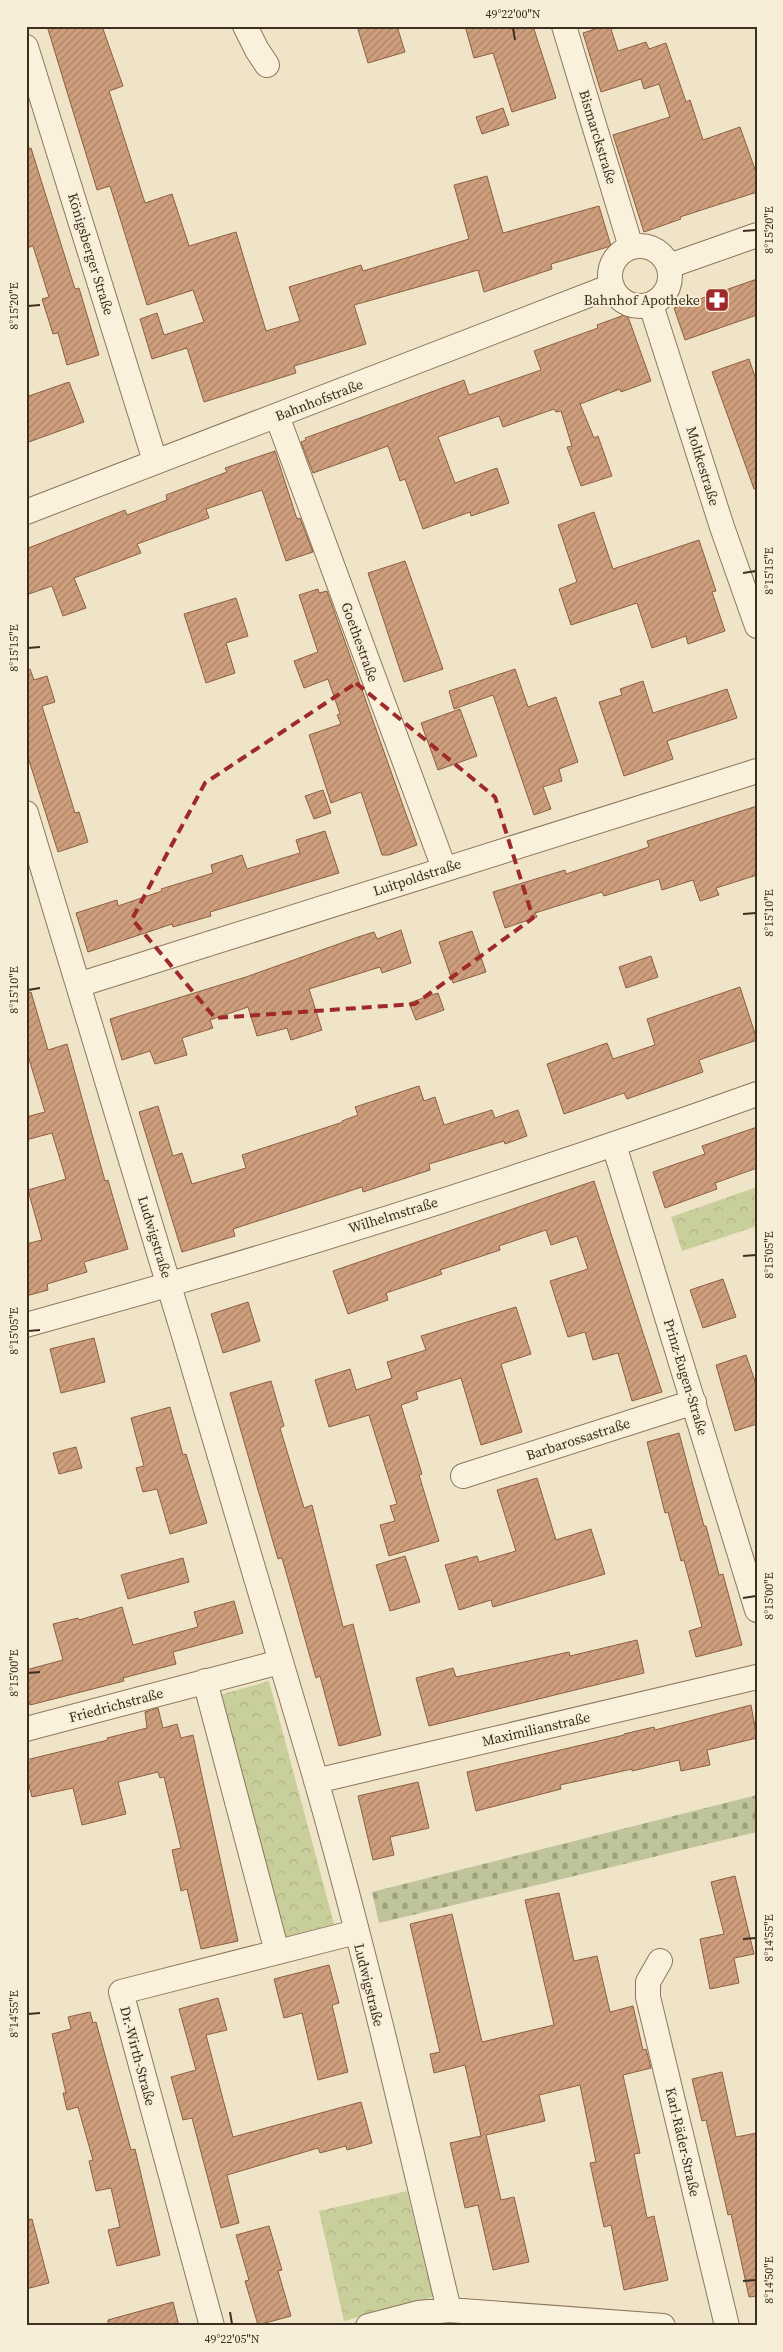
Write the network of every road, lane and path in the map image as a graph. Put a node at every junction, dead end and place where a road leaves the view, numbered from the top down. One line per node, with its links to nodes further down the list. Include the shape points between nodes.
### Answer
1 (246, 26): 4 (street)
2 (564, 26): 6 (street, Bismarckstraße)
3 (26, 48): 11 (street, Königsberger Straße)
4 (267, 65)
5 (757, 235): 7 (street)
6 (630, 247): 7 (street, via 640,245 658,251); 8 (street, via 615,258 611,267)
7 (669, 266): 9 (street, via 670,284 659,300)
8 (612, 286): 9 (street, via 623,301); 10 (street, Bahnhofstraße)
9 (650, 305): 13 (street, Moltkestraße)
10 (277, 416): 11 (street, Bahnhofstraße); 16 (street, Goethestraße)
11 (155, 461): 12 (street, Bahnhofstraße)
12 (26, 512)
13 (757, 626)
14 (757, 771): 16 (street, Luitpoldstraße)
15 (26, 813): 17 (street, Ludwigstraße)
16 (444, 868): 17 (street, Luitpoldstraße)
17 (78, 985): 20 (street, Ludwigstraße)
18 (757, 1094): 19 (street, Wilhelmstraße)
19 (614, 1145): 20 (street, Wilhelmstraße); 22 (street, Prinz-Eugen-Straße)
20 (170, 1285): 21 (street, Wilhelmstraße); 25 (street, Ludwigstraße)
21 (26, 1325)
22 (694, 1402): 23 (street, Barbarossastraße); 24 (street, Prinz-Eugen-Straße)
23 (463, 1476)
24 (757, 1610)
25 (280, 1662): 27 (street); 29 (street, Ludwigstraße)
26 (757, 1677): 29 (street, Maximilianstraße)
27 (205, 1681): 28 (street, Friedrichstraße); 31 (street)
28 (26, 1729)
29 (316, 1781): 30 (street, Ludwigstraße)
30 (356, 1932): 31 (street, Dr.-Wirth-Straße); 33 (street, Ludwigstraße)
31 (277, 1952): 35 (street, Dr.-Wirth-Straße, via 121,1992)
32 (660, 1962): 38 (street, Karl-Räder-Straße, via 648,1982 648,1997)
33 (449, 2310): 34 (street); 36 (street, via 418,2313)
34 (578, 2322): 37 (street)
35 (212, 2326)
36 (368, 2326)
37 (664, 2326)
38 (727, 2326)

